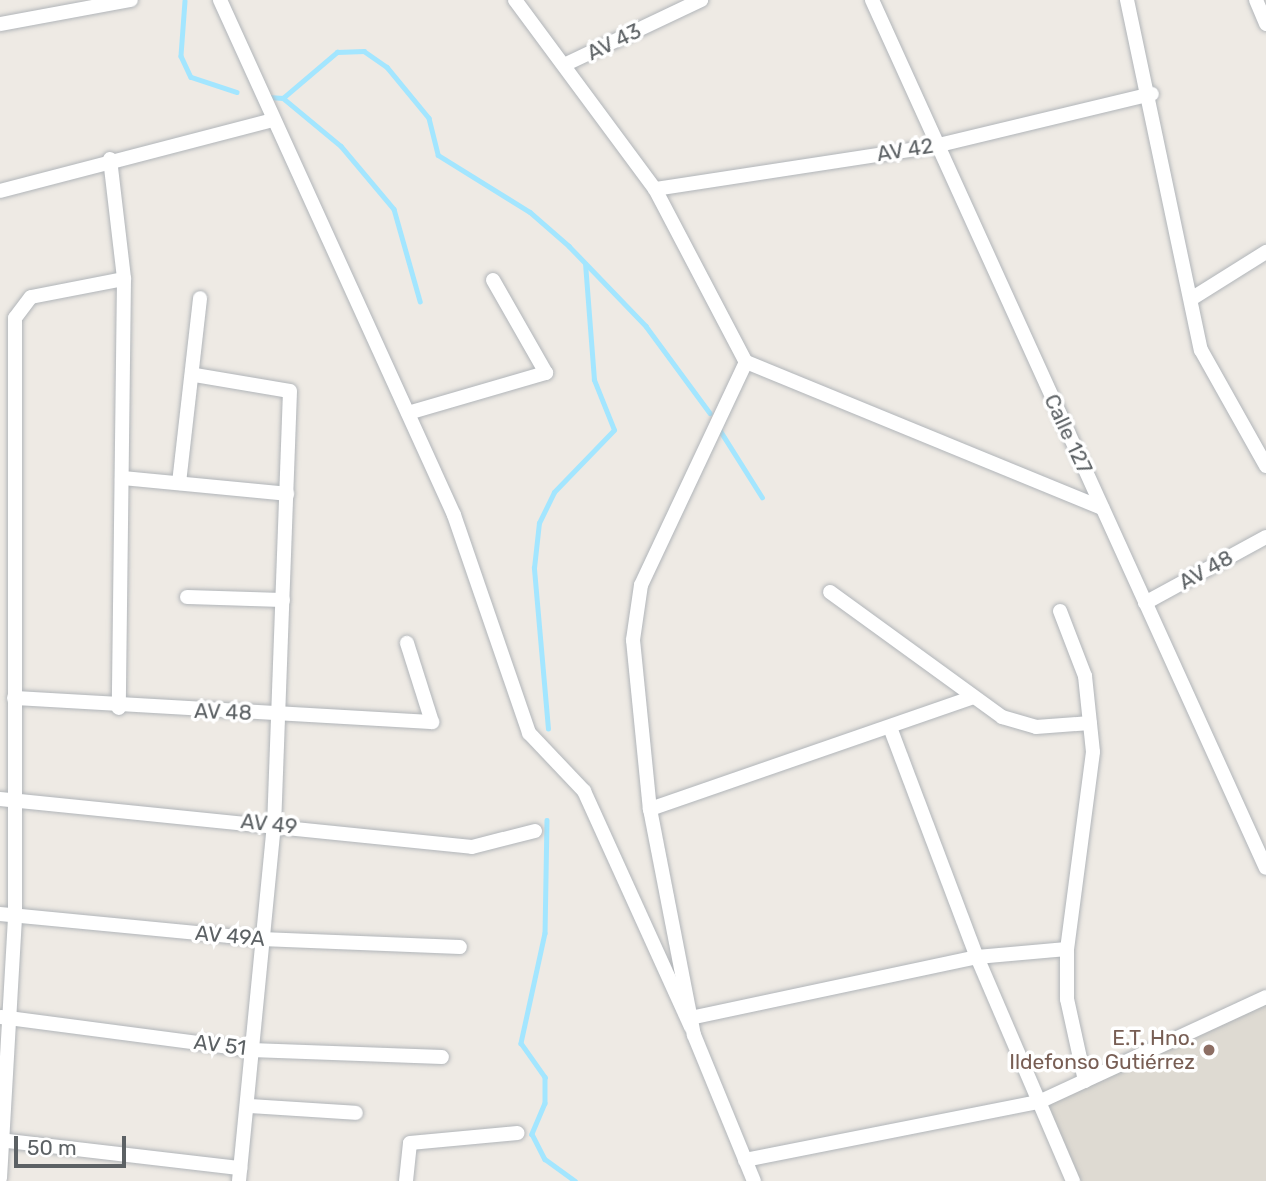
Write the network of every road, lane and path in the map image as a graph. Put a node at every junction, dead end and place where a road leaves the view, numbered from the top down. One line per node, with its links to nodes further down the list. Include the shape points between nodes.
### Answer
1 (131, 0): 8 (street)
2 (220, 0): 12 (street)
3 (514, 0): 10 (street)
4 (701, 0): 10 (street, AV 43)
5 (872, 0): 13 (street, Calle 127)
6 (1127, 0): 11 (street)
7 (1256, 0): 9 (street)
8 (0, 24)
9 (1266, 24)
10 (565, 65): 15 (street)
11 (1152, 94): 13 (street, AV 42); 21 (street)
12 (272, 120): 14 (street, via 219,138); 24 (street)
13 (935, 146): 15 (street, AV 42); 29 (street, Calle 127)
14 (110, 159): 16 (street); 18 (street)
15 (655, 189): 22 (street)
16 (0, 191)
17 (1266, 251): 21 (street)
18 (124, 279): 26 (street); 31 (street, via 78,284 21,302 15,318)
19 (493, 280): 24 (street, via 546,373)
20 (200, 298): 23 (street)
21 (1191, 299): 25 (street, via 1201,351)
22 (746, 362): 29 (street); 45 (street, via 642,585 633,640)
23 (195, 375): 27 (street); 28 (street, via 290,391)
24 (408, 413): 58 (street, via 454,515 529,733 584,791)
25 (1266, 466)
26 (122, 478): 27 (street); 40 (street)
27 (179, 483): 28 (street)
28 (287, 494): 34 (street)
29 (1102, 508): 35 (street, Calle 127)
30 (1266, 537): 35 (street, AV 48)
31 (6, 562): 39 (street)
32 (830, 592): 38 (street)
33 (187, 597): 34 (street)
34 (283, 600): 41 (street)
35 (1145, 603): 48 (street, Calle 127)
36 (1060, 611): 42 (street, via 1085,676)
37 (407, 643): 41 (street, AV 48, via 432,722)
38 (973, 697): 42 (street, via 1002,717 1036,727); 43 (street)
39 (14, 698): 40 (street, AV 48); 44 (street)
40 (119, 708): 41 (street, AV 48)
41 (279, 715): 46 (street)
42 (1090, 723): 53 (street, via 1093,752)
43 (891, 730): 45 (street); 54 (street)
44 (6, 799): 46 (street, AV 49); 50 (street)
45 (650, 809): 57 (street)
46 (274, 824): 47 (street, AV 49, via 472,847); 51 (street)
47 (535, 831)
48 (1266, 867)
49 (0, 914): 50 (street, AV 49A)
50 (15, 915): 51 (street, AV 49A); 56 (street)
51 (261, 939): 52 (street, AV 49A); 59 (street)
52 (460, 947)
53 (1067, 949): 54 (street); 61 (street, via 1067,999)
54 (976, 957): 57 (street); 62 (street)
55 (1266, 997): 61 (street)
56 (5, 1017): 59 (street, AV 51); 66 (street)
57 (695, 1017): 58 (street)
58 (694, 1035): 67 (street)
59 (251, 1050): 60 (street, AV 51); 63 (street)
60 (442, 1057)
61 (1085, 1081): 62 (street)
62 (1038, 1102): 67 (street); 72 (street)
63 (249, 1106): 64 (street); 68 (street)
64 (356, 1113)
65 (518, 1133): 70 (street, via 410,1143)
66 (2, 1141): 68 (street); 69 (street)
67 (745, 1160): 71 (street)
68 (239, 1175)
69 (0, 1178)
70 (406, 1181)
71 (754, 1181)
72 (1073, 1181)

